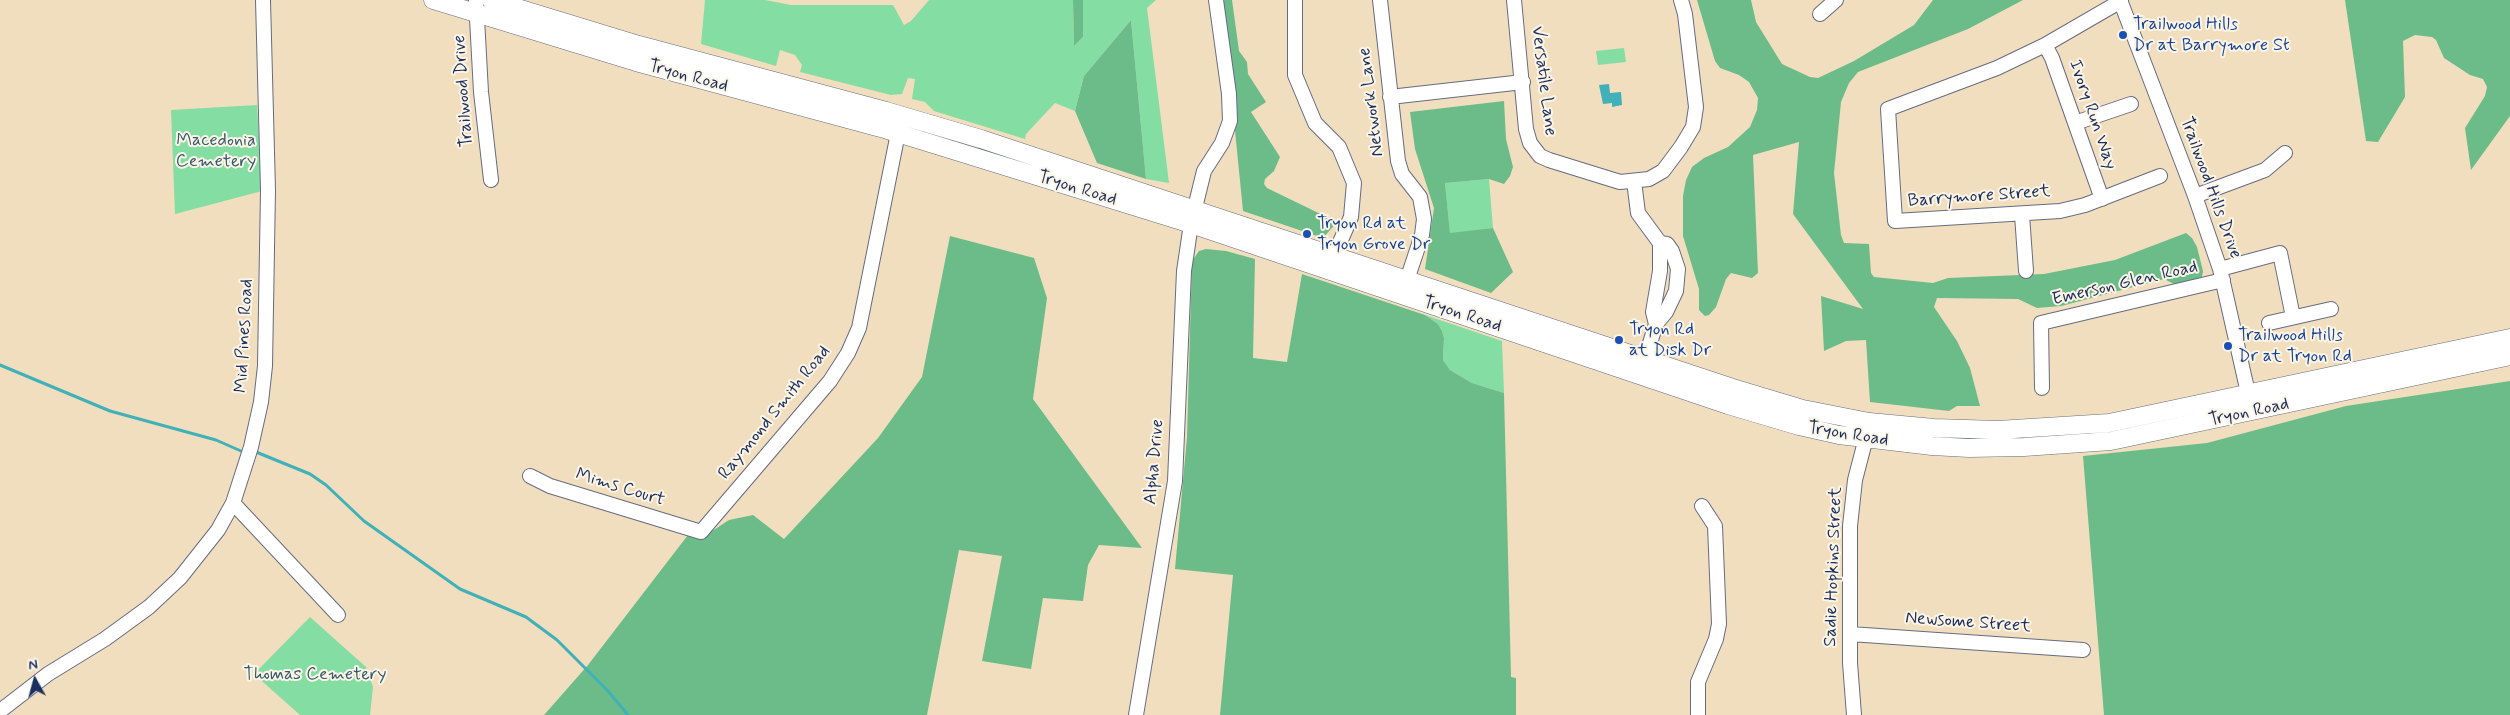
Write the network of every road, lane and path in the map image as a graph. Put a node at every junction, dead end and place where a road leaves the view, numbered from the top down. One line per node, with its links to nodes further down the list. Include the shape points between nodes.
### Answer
1 (263, 0): 46 (street, Mid Pines Road, via 268,190 265,366 251,447)
2 (433, 0): 11 (main road, Tryon Road)
3 (492, 0): 26 (main road, Tryon Road, via 692,60 886,111)
4 (1216, 0): 26 (street, Alpha Drive, via 1230,121 1222,143 1204,171)
5 (1295, 0): 28 (street, via 1295,75 1314,123 1339,147 1354,183 1351,217)
6 (1380, 0): 15 (street, Network Lane)
7 (1514, 0): 14 (street, Versatile Lane)
8 (1681, 0): 22 (street, Versatile Lane, via 1696,117 1688,136 1662,171 1648,179)
9 (1836, 0): 12 (street)
10 (2121, 0): 13 (street, Barrymore Street); 23 (street, Trailwood Hills Drive)
11 (477, 7): 18 (main road, Tryon Road, via 636,62); 21 (street, Trailwood Drive, via 481,92)
12 (1820, 14)
13 (2045, 45): 17 (street, Ivory Run Way); 25 (street, Barrymore Street, via 1997,68 1888,109 1895,221)
14 (1523, 82): 15 (street); 22 (street, Versatile Lane, via 1528,138 1537,152 1549,160 1610,181)
15 (1390, 97): 31 (street, Network Lane, via 1398,160 1402,174 1420,197 1424,219)
16 (2131, 104): 17 (street)
17 (2075, 123): 24 (street, Ivory Run Way)
18 (898, 133): 26 (main road, Tryon Road); 48 (street, Raymond Smith Road, via 859,328 848,353 830,381)
19 (2285, 153): 23 (street, via 2265,170)
20 (2160, 176): 24 (street, Barrymore Street)
21 (491, 180)
22 (1634, 181): 27 (street, via 1638,213)
23 (2195, 196): 30 (street, Trailwood Hills Drive)
24 (2102, 199): 25 (street, Barrymore Street, via 2060,211)
25 (2022, 214): 29 (street)
26 (1192, 217): 28 (main road, Tryon Road); 43 (main road, Tryon Road, via 1737,408 1799,426); 53 (street, Alpha Drive, via 1184,271 1175,481)
27 (1660, 243): 35 (street, via 1660,271 1653,312); 35 (street, via 1667,244 1672,250 1678,277 1670,305)
28 (1334, 256): 31 (main road, Tryon Road)
29 (2026, 272)
30 (2221, 274): 33 (street, via 2280,253); 41 (street, Emerson Glen Road, via 2040,323); 42 (street, Trailwood Hills Drive)
31 (1407, 280): 38 (main road, Tryon Road)
32 (2331, 309): 33 (street)
33 (2293, 316): 34 (street)
34 (2269, 322)
35 (1656, 324): 38 (street)
36 (2510, 338): 42 (main road, Tryon Road)
37 (2510, 356): 40 (main road, Tryon Road)
38 (1645, 359): 43 (main road, Tryon Road)
39 (2510, 364): 40 (main road)
40 (2436, 373): 44 (main road, Tryon Road)
41 (2042, 388)
42 (2248, 393): 43 (main road, Tryon Road, via 2130,420 2050,428); 44 (main road, via 2243,404 2234,408 2187,419)
43 (1868, 430): 44 (main road, Tryon Road, via 1932,446 1998,448 2079,444); 50 (street, Sadie Hopkins Street, via 1851,509)
44 (2152, 433)
45 (530, 476): 48 (street, Mims Court, via 550,486)
46 (233, 503): 49 (street); 52 (street, Mid Pines Road, via 218,530 180,578 149,607)
47 (1702, 506): 54 (street, via 1715,526 1719,624 1714,646 1698,682)
48 (700, 532)
49 (338, 615)
50 (1850, 634): 51 (street, Newsome Street); 55 (street, Sadie Hopkins Street)
51 (2083, 650)
52 (0, 710)
53 (1136, 715)
54 (1698, 715)
55 (1854, 715)

